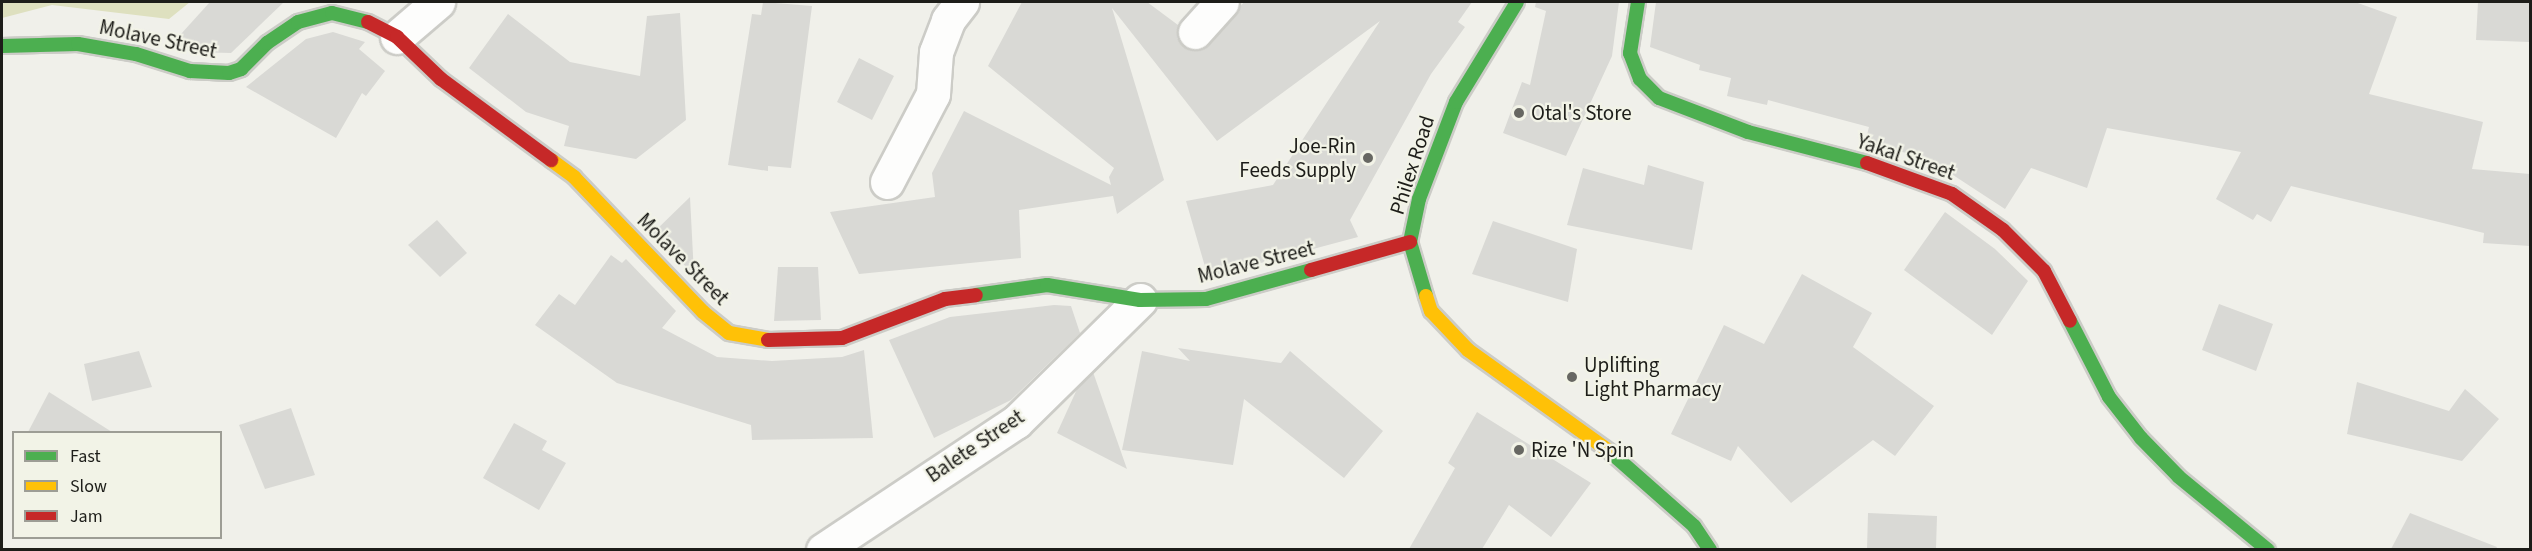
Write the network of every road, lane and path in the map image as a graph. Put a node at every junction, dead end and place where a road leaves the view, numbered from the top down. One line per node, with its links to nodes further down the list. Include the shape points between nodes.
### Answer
1 (438, 2): 7 (street)
2 (962, 2): 9 (street, via 948,20 936,52 933,94)
3 (1222, 2): 6 (street)
4 (1517, 2): 10 (street, Philex Road, via 1456,102 1419,199)
5 (1638, 2): 14 (street, Yakal Street, via 1630,54 1640,79 1659,98 1748,132 1897,171 1952,194 2003,230 2044,271 2109,397 2141,438 2179,477)
6 (1195, 32)
7 (397, 37): 8 (street, Molave Street, via 358,17 332,13 298,22 267,43 241,69 214,74 78,44); 11 (street, Molave Street, via 441,79 574,177 703,312 729,333 760,340 842,338 945,299 1047,285)
8 (2, 46)
9 (887, 182)
10 (1410, 242): 11 (street, Molave Street, via 1206,299); 13 (street, Philex Road, via 1431,311 1467,351 1623,461 1694,526)
11 (1140, 300): 12 (street, Balete Street, via 1016,422)
12 (823, 549)
13 (1710, 549)
14 (2268, 549)

